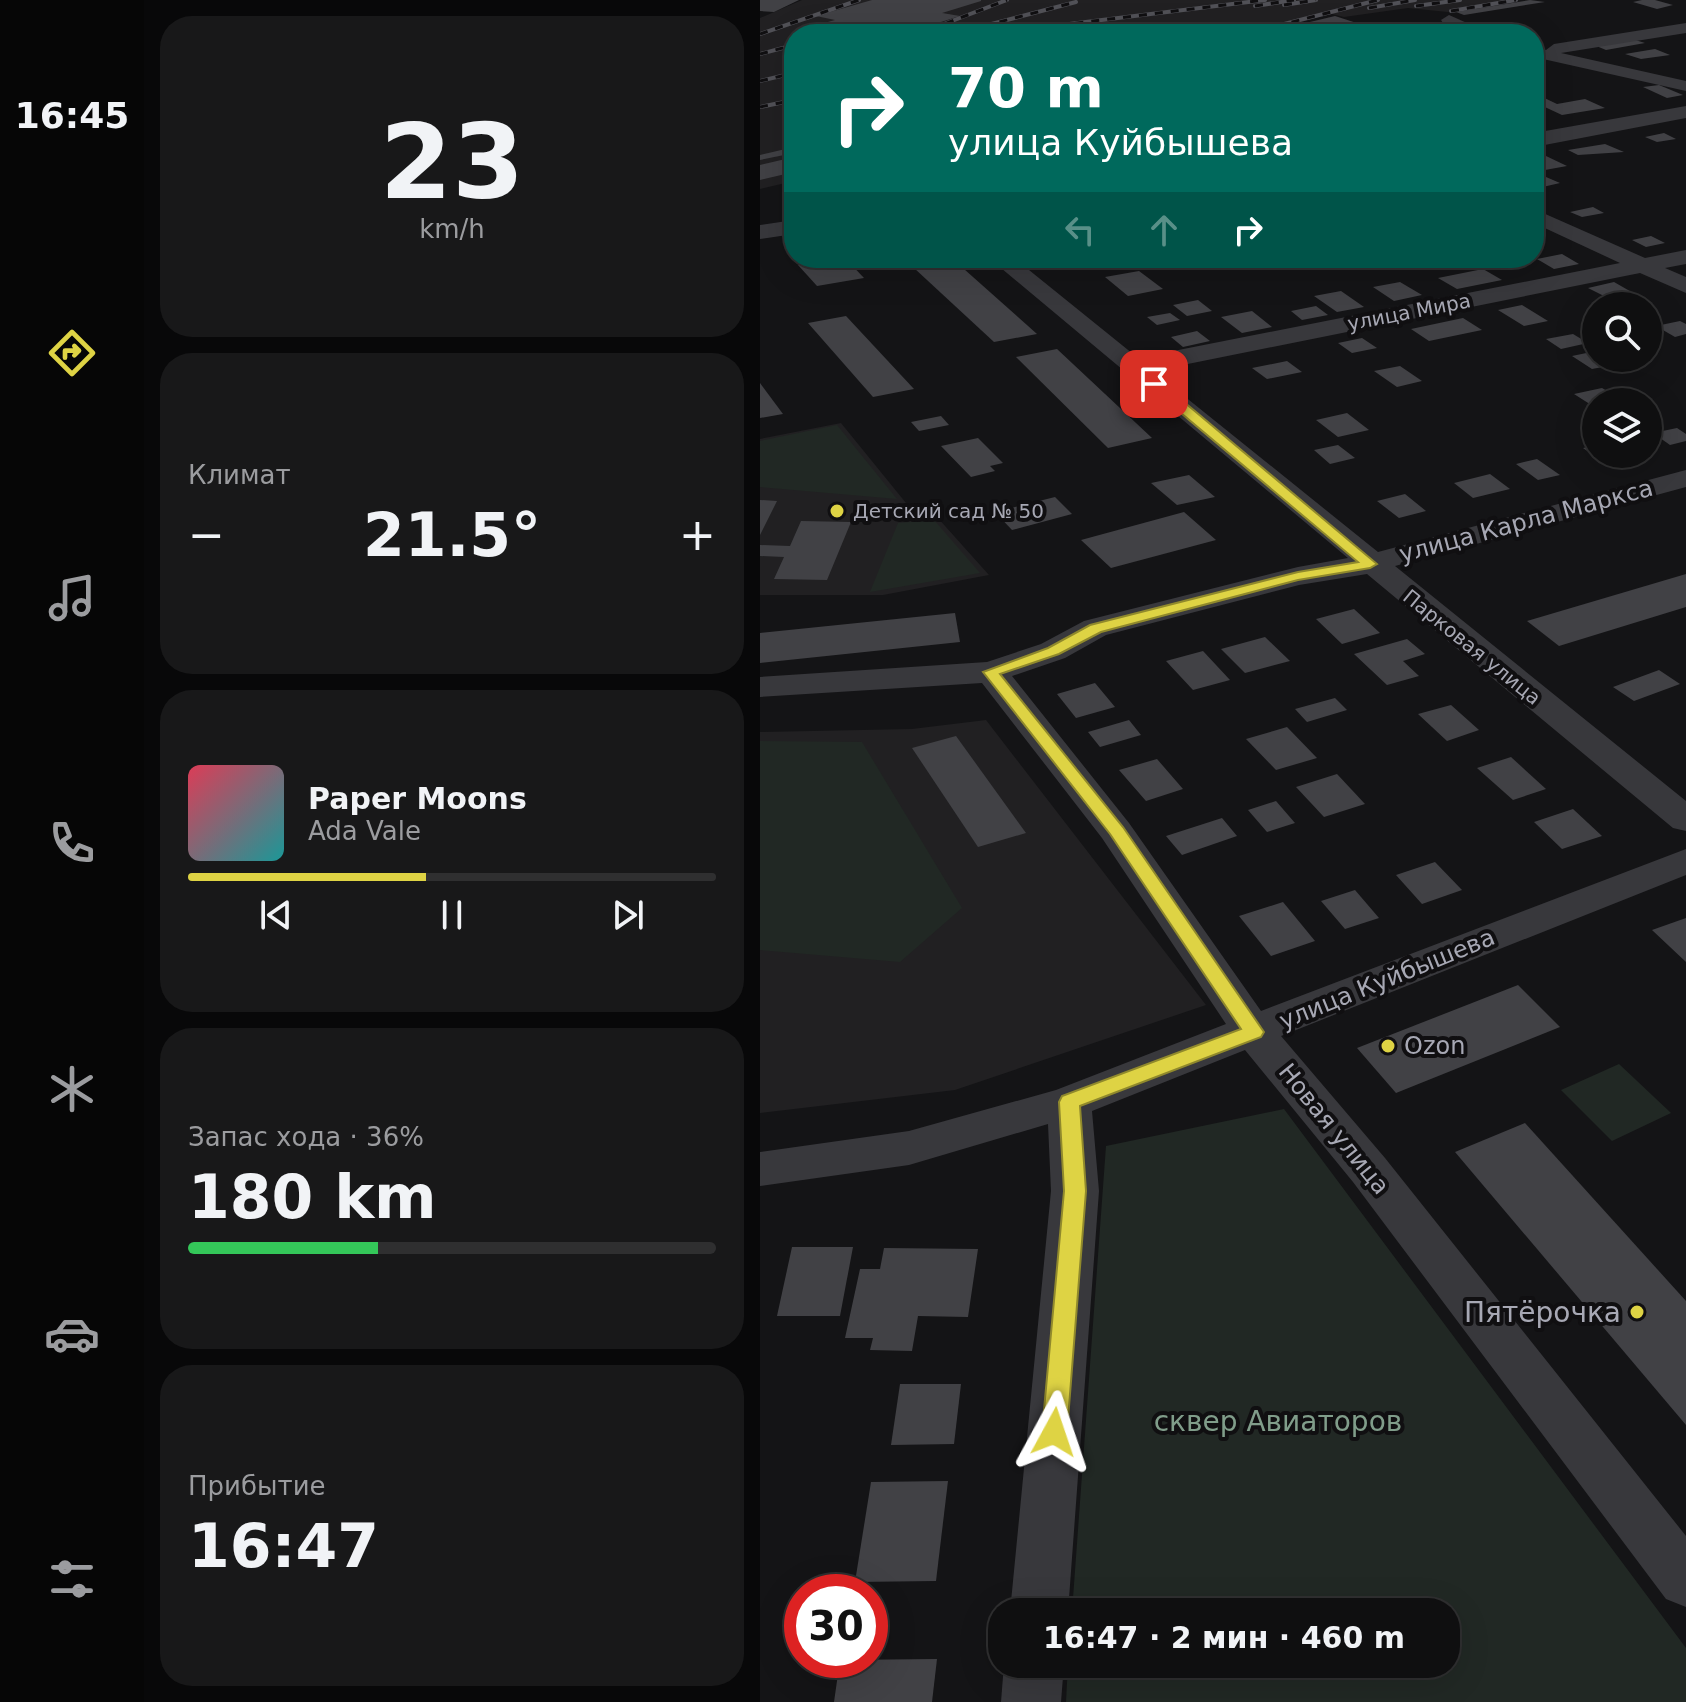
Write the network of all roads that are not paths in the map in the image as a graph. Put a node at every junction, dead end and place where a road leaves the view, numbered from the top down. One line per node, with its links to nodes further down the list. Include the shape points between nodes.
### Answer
1 (1449, 20): 2 (street)
2 (1458, 24)
3 (1686, 28): 4 (street)
4 (1544, 50)
5 (1544, 54): 6 (street)
6 (1686, 86)
7 (1686, 112): 8 (street)
8 (1544, 138)
9 (1544, 220): 13 (street)
10 (784, 228): 11 (street)
11 (760, 232)
12 (1686, 257): 13 (street, улица Мира)
13 (1643, 266): 15 (street); 16 (street, улица Мира)
14 (1012, 268): 16 (street, Парковая улица)
15 (1686, 286)
16 (1133, 367): 18 (street, Парковая улица)
17 (1686, 478): 18 (street, улица Карла Маркса)
18 (1370, 564): 19 (street, улица Карла Маркса, via 1298,576 1095,628 1053,651); 21 (street, Парковая улица)
19 (991, 672): 20 (street, улица Карла Маркса); 23 (street, Новая улица, via 1116,831)
20 (760, 687)
21 (1686, 820)
22 (1686, 861): 23 (street, улица Куйбышева)
23 (1254, 1032): 24 (street, улица Куйбышева); 26 (street, Новая улица, via 1369,1170)
24 (1069, 1102): 25 (street, улица Куйбышева, via 909,1148); 27 (street, via 1075,1191)
25 (760, 1169)
26 (1686, 1580)
27 (1040, 1598)
28 (1033, 1678): 29 (street)
29 (1031, 1702)

